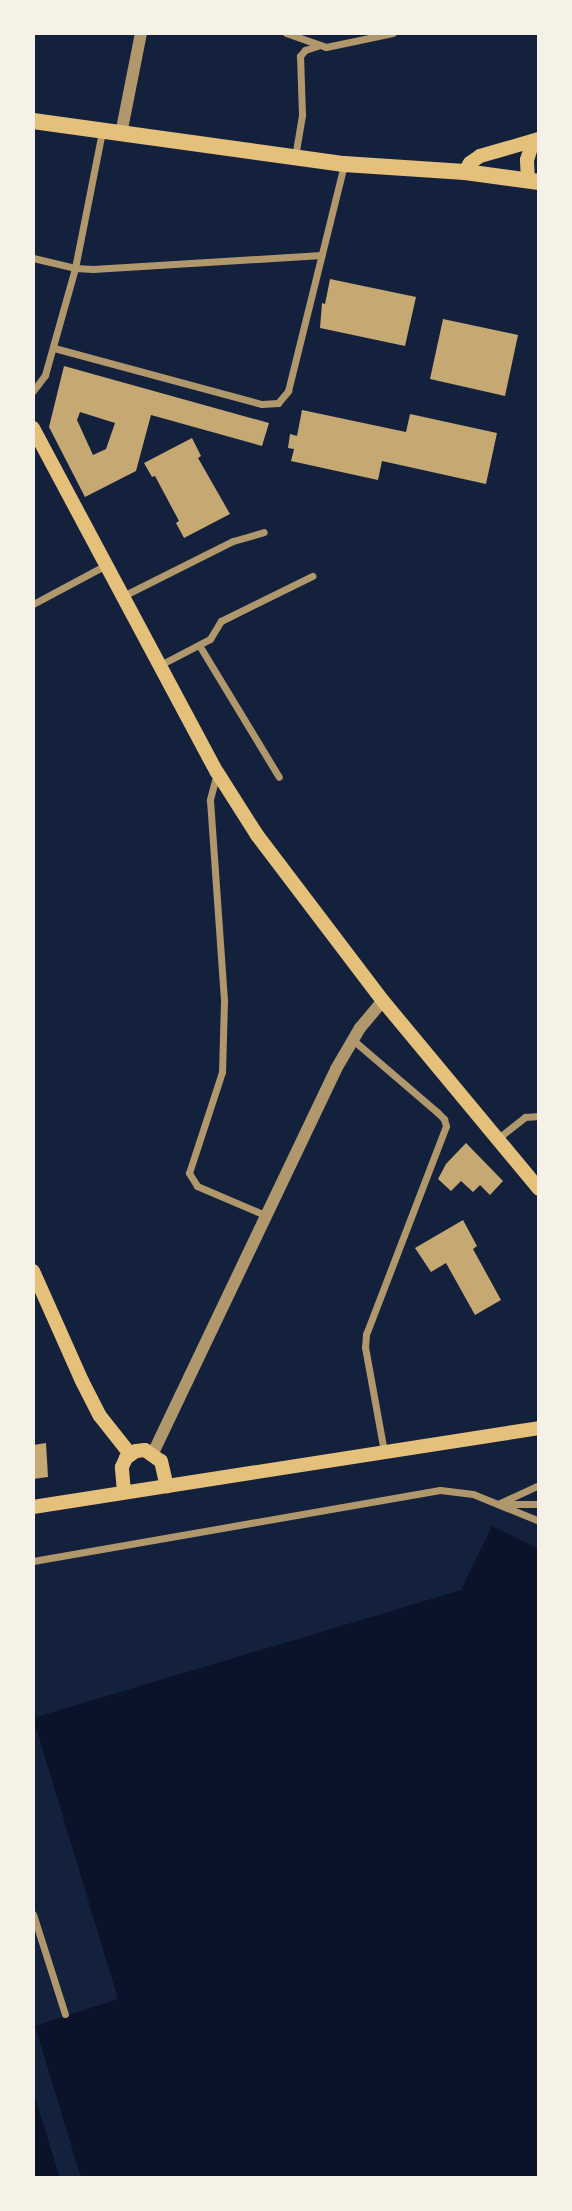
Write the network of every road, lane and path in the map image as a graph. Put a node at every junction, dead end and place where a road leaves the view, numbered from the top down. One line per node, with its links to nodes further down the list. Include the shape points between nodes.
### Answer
1 (141, 33): 7 (street)
2 (285, 33): 4 (street)
3 (393, 33): 4 (street)
4 (317, 46): 9 (street, via 300,56 302,114)
5 (33, 121): 6 (main road)
6 (102, 131): 7 (main road); 15 (street)
7 (121, 134): 9 (main road)
8 (536, 140): 11 (main road, via 480,156); 12 (main road, via 526,164)
9 (295, 157): 10 (main road)
10 (344, 164): 11 (main road); 13 (street)
11 (465, 172): 12 (main road)
12 (533, 181)
13 (322, 255): 15 (street); 16 (street, via 288,391 278,403 262,404)
14 (33, 258): 15 (street)
15 (75, 268): 16 (street)
16 (54, 348): 17 (street, via 45,375)
17 (33, 391)
18 (33, 428): 20 (main road)
19 (264, 532): 22 (street, via 233,541)
20 (106, 565): 22 (main road); 23 (street)
21 (312, 576): 24 (street, via 221,621 213,637)
22 (123, 596): 25 (main road)
23 (33, 604)
24 (199, 645): 25 (street); 27 (street)
25 (160, 666): 26 (main road)
26 (217, 772): 28 (main road, via 257,835); 33 (street, via 210,800 224,1001 222,1072 189,1173 197,1186)
27 (279, 777)
28 (383, 1001): 29 (street); 31 (main road)
29 (352, 1040): 33 (street); 36 (street, via 437,1112 446,1126 366,1334)
30 (539, 1116): 31 (street, via 525,1117)
31 (497, 1139): 32 (main road)
32 (539, 1189)
33 (265, 1215): 38 (street)
34 (33, 1270): 37 (main road, via 100,1416)
35 (539, 1429): 36 (main road)
36 (384, 1452): 40 (main road)
37 (130, 1454): 38 (main road, via 145,1450); 41 (main road, via 122,1467)
38 (153, 1454): 40 (main road, via 161,1461)
39 (539, 1485): 42 (street)
40 (167, 1486): 41 (main road)
41 (124, 1492): 44 (main road)
42 (498, 1504): 43 (street); 45 (street); 46 (street, via 473,1494 440,1490)
43 (539, 1504)
44 (33, 1507)
45 (539, 1521)
46 (33, 1561)
47 (33, 1914): 48 (street)
48 (65, 2014)

